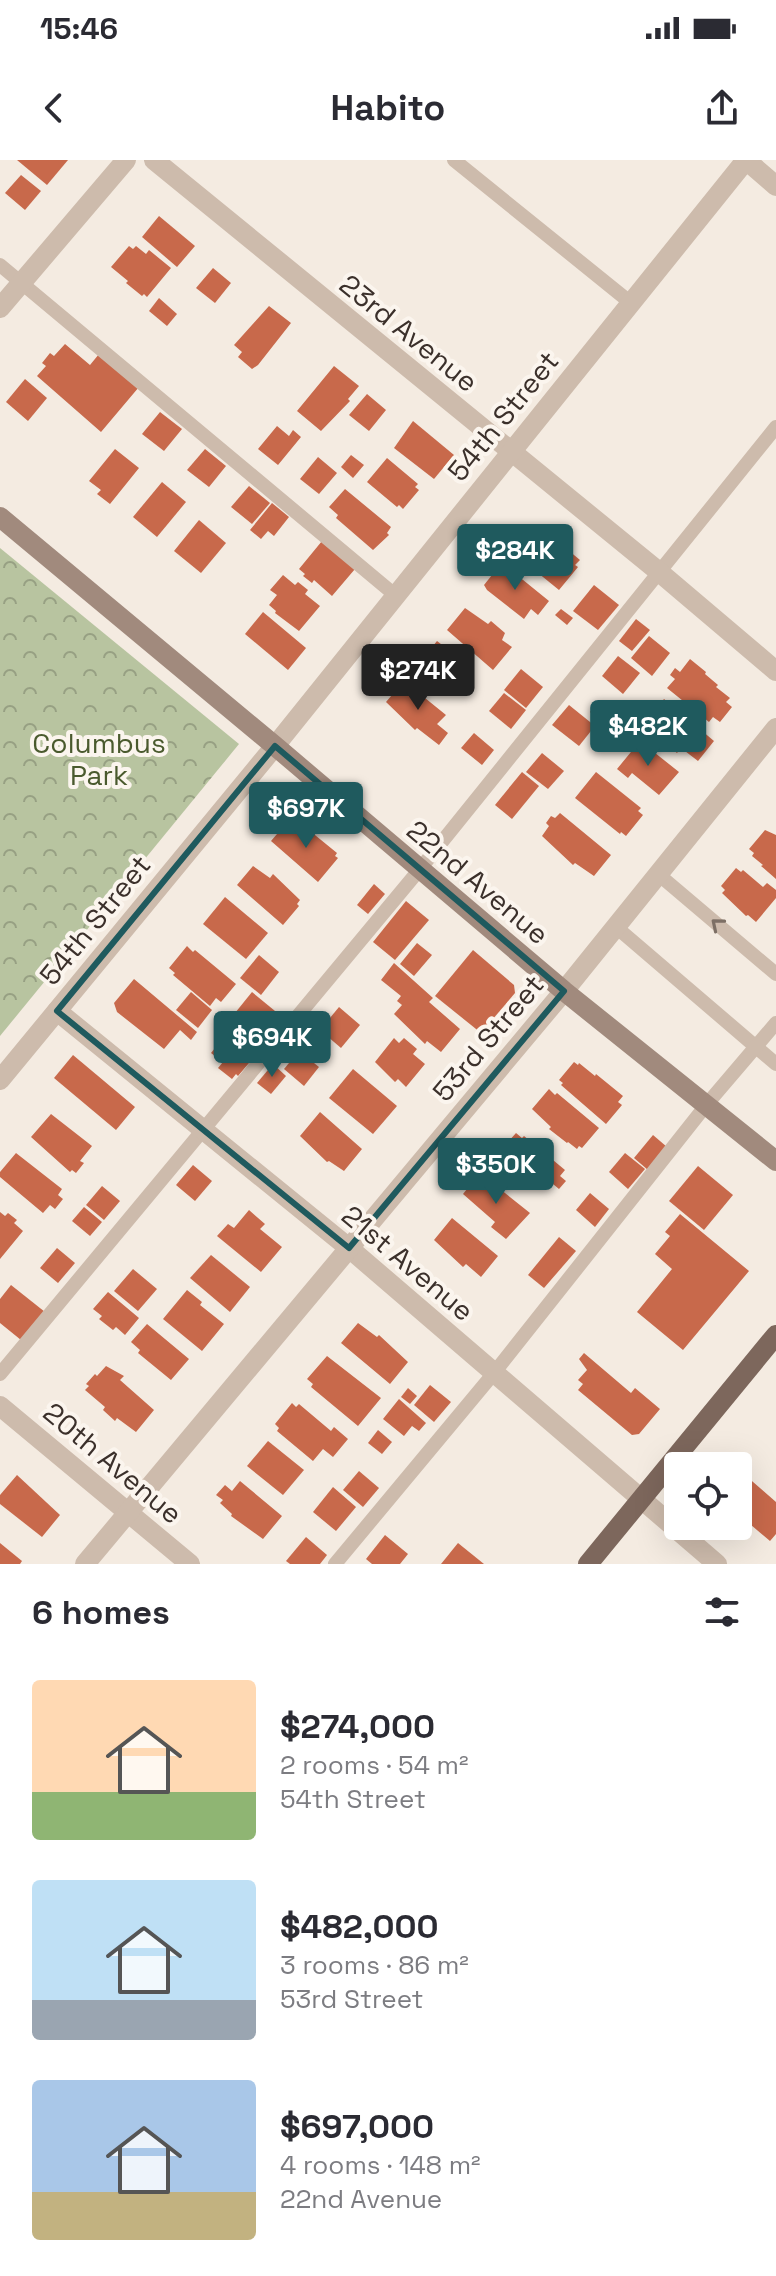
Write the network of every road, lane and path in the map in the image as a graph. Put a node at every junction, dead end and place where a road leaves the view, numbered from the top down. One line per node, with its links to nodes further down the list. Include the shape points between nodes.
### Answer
1 (126, 160): 7 (street)
2 (154, 160): 11 (street, 23rd Avenue)
3 (454, 160): 8 (lane)
4 (746, 160): 5 (street); 8 (street, 54th Street)
5 (776, 186)
6 (0, 265): 7 (lane)
7 (21, 283): 9 (street); 14 (lane)
8 (631, 303): 11 (street, 54th Street)
9 (0, 308)
10 (776, 427): 13 (lane)
11 (509, 451): 13 (street, 23rd Avenue); 14 (street, 54th Street)
12 (0, 517): 17 (street, 22nd Avenue)
13 (658, 571): 15 (street, 23rd Avenue); 18 (lane)
14 (395, 595): 17 (street, 54th Street)
15 (776, 671)
16 (776, 728): 19 (street, 53rd Street)
17 (275, 746): 18 (street, 22nd Avenue); 23 (street, 54th Street)
18 (420, 869): 22 (street, 22nd Avenue); 29 (lane)
19 (658, 874): 20 (street, 53rd Street); 21 (lane, one-way to 19)
20 (616, 927): 22 (street, 53rd Street); 25 (lane)
21 (776, 974)
22 (564, 991): 28 (street, 22nd Avenue); 31 (street, 53rd Street)
23 (57, 1011): 27 (street, 54th Street); 29 (street, 21st Avenue)
24 (776, 1023): 25 (lane)
25 (756, 1047): 26 (lane); 28 (lane)
26 (776, 1064)
27 (0, 1080)
28 (707, 1104): 30 (street, 22nd Avenue); 33 (lane)
29 (203, 1128): 31 (street, 21st Avenue); 34 (lane)
30 (776, 1161)
31 (349, 1248): 33 (street, 21st Avenue); 37 (street, 53rd Street)
32 (776, 1335): 36 (main road)
33 (494, 1373): 36 (street, 21st Avenue); 40 (lane)
34 (0, 1374)
35 (0, 1406): 37 (street, 20th Avenue)
36 (642, 1500): 41 (main road); 42 (street, 21st Avenue)
37 (127, 1512): 38 (street, 53rd Street); 39 (street, 20th Avenue)
38 (85, 1564)
39 (190, 1564)
40 (335, 1564)
41 (588, 1564)
42 (717, 1564)

